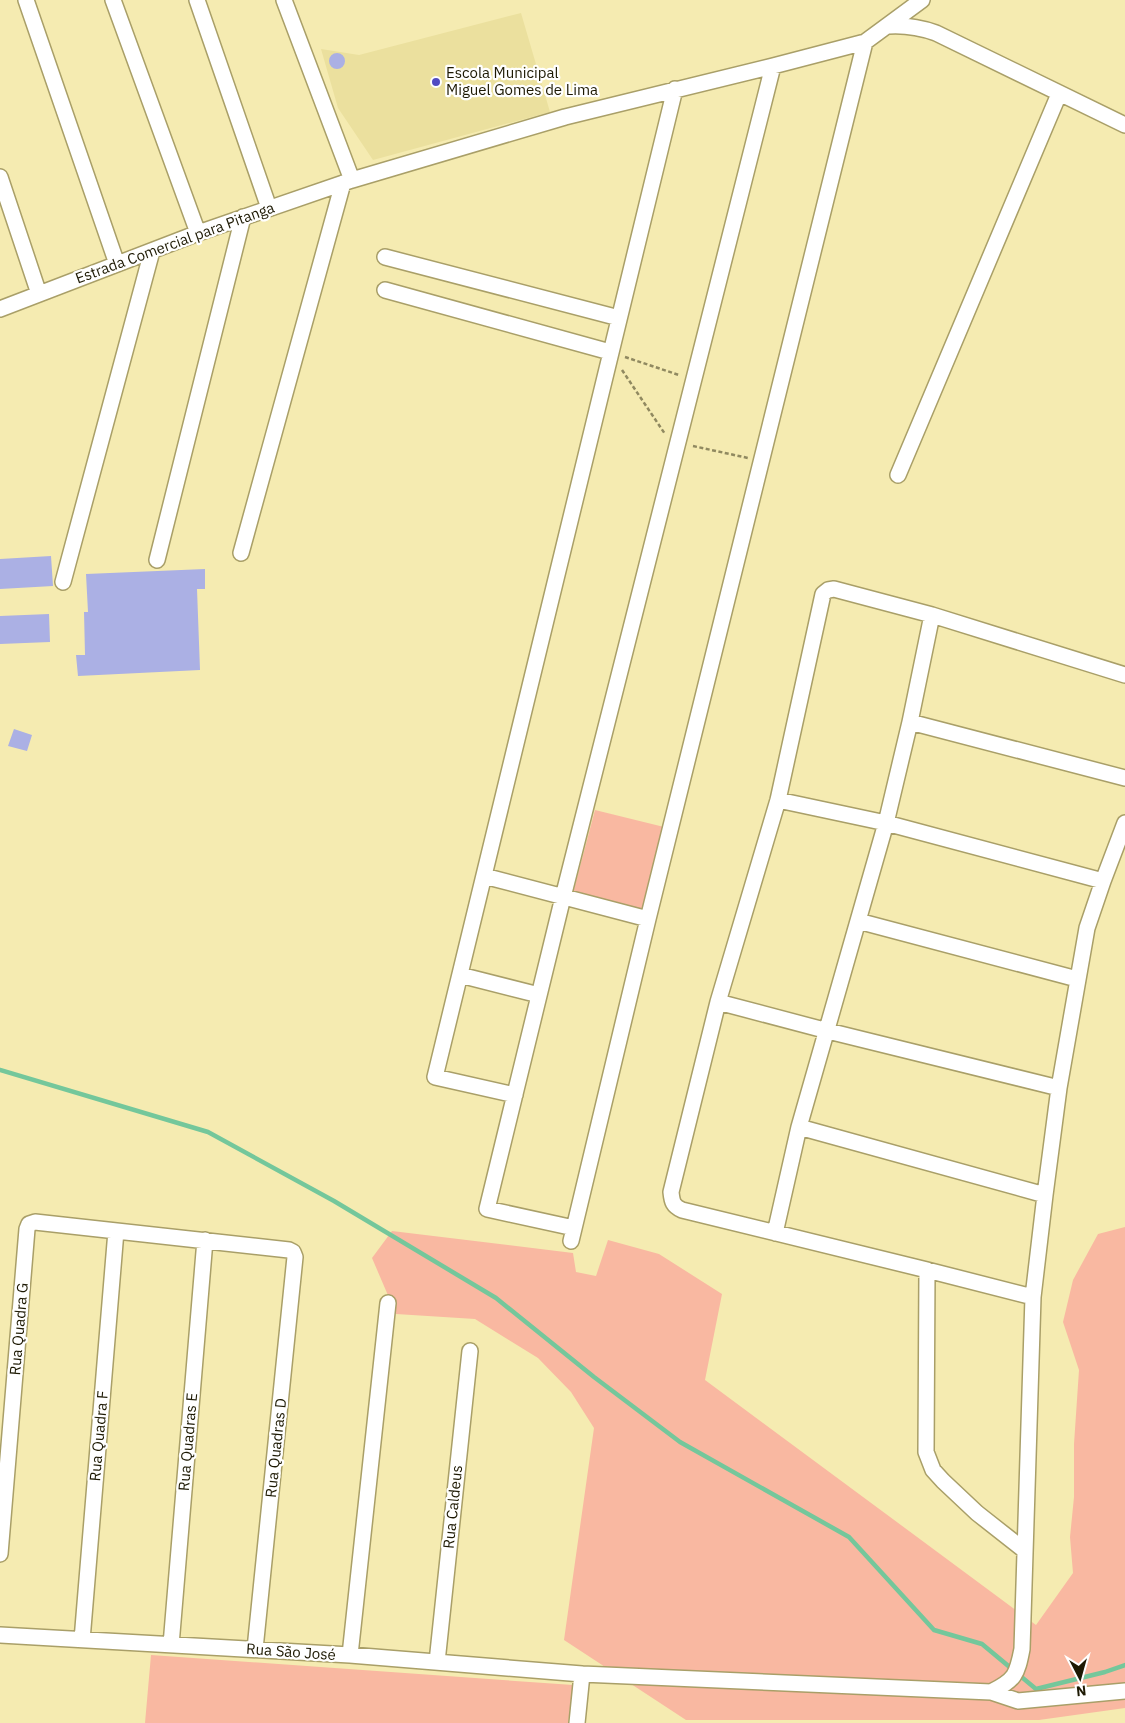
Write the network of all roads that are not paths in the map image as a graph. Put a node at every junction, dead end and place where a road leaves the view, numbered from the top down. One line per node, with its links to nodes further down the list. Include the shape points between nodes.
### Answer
1 (26, 0): 19 (street)
2 (113, 0): 16 (street)
3 (196, 0): 14 (street)
4 (284, 0): 13 (street)
5 (922, 0): 6 (street, Estrada Comercial para Pitanga)
6 (889, 26): 7 (street, Estrada Comercial para Pitanga); 10 (street, via 920,27 936,33)
7 (865, 42): 8 (street, Estrada Comercial para Pitanga); 39 (street)
8 (773, 66): 9 (street, Estrada Comercial para Pitanga); 38 (street)
9 (675, 89): 13 (street, Estrada Comercial para Pitanga, via 565,117); 23 (street)
10 (1059, 94): 11 (street); 25 (street)
11 (1125, 125)
12 (0, 177): 21 (street)
13 (347, 181): 14 (street, Estrada Comercial para Pitanga); 26 (street)
14 (269, 208): 15 (street, Estrada Comercial para Pitanga)
15 (243, 217): 16 (street, Estrada Comercial para Pitanga); 27 (street)
16 (198, 233): 17 (street, Estrada Comercial para Pitanga)
17 (152, 251): 19 (street, Estrada Comercial para Pitanga); 28 (street)
18 (385, 257): 23 (street)
19 (117, 264): 21 (street, Estrada Comercial para Pitanga)
20 (384, 290): 24 (street)
21 (39, 294): 22 (street, Estrada Comercial para Pitanga)
22 (0, 309)
23 (619, 318): 24 (street)
24 (610, 352): 36 (street)
25 (898, 475)
26 (241, 554)
27 (157, 560)
28 (63, 582)
29 (932, 615): 30 (street); 31 (street); 33 (street, via 834,589 823,594)
30 (1125, 675)
31 (910, 722): 32 (street); 34 (street)
32 (1125, 778)
33 (778, 800): 34 (street); 44 (street)
34 (886, 823): 37 (street); 40 (street)
35 (1125, 823): 37 (street)
36 (484, 876): 38 (street); 41 (street)
37 (1103, 880): 42 (street, via 1087,928)
38 (563, 897): 39 (street); 43 (street)
39 (648, 920): 47 (street, via 573,1234 487,1209)
40 (858, 921): 42 (street); 45 (street)
41 (460, 975): 43 (street); 47 (street, via 436,1077)
42 (1077, 979): 46 (street)
43 (539, 995): 47 (street)
44 (718, 1002): 45 (street); 51 (street, via 671,1192 672,1200 675,1207 682,1210)
45 (828, 1031): 46 (street); 48 (street)
46 (1059, 1088): 49 (street)
47 (515, 1095)
48 (799, 1127): 49 (street); 51 (street)
49 (1045, 1196): 54 (street)
50 (116, 1232): 52 (street); 58 (street, Rua Quadra G, via 35,1222 27,1229); 60 (street, Rua Quadra F)
51 (775, 1233): 53 (street)
52 (205, 1240): 61 (street, Rua Quadras E); 62 (street, Rua Quadras D, via 289,1250 295,1257)
53 (927, 1270): 54 (street); 57 (street, via 926,1452 933,1470 943,1481)
54 (1033, 1297): 57 (street)
55 (388, 1303): 63 (street)
56 (470, 1351): 64 (street, Rua Caldeus)
57 (1024, 1550): 67 (street, via 1022,1649 1008,1684)
58 (0, 1554)
59 (0, 1635): 60 (street, Rua São José)
60 (82, 1640): 61 (street, Rua São José)
61 (171, 1645): 62 (street, Rua São José)
62 (255, 1649): 63 (street, Rua São José)
63 (350, 1656): 64 (street, Rua São José)
64 (436, 1662): 65 (street, Rua São José)
65 (582, 1674): 67 (street, Rua São José); 68 (street)
66 (1125, 1691): 67 (street, Rua São José, via 1018,1701)
67 (991, 1692)
68 (577, 1723)

